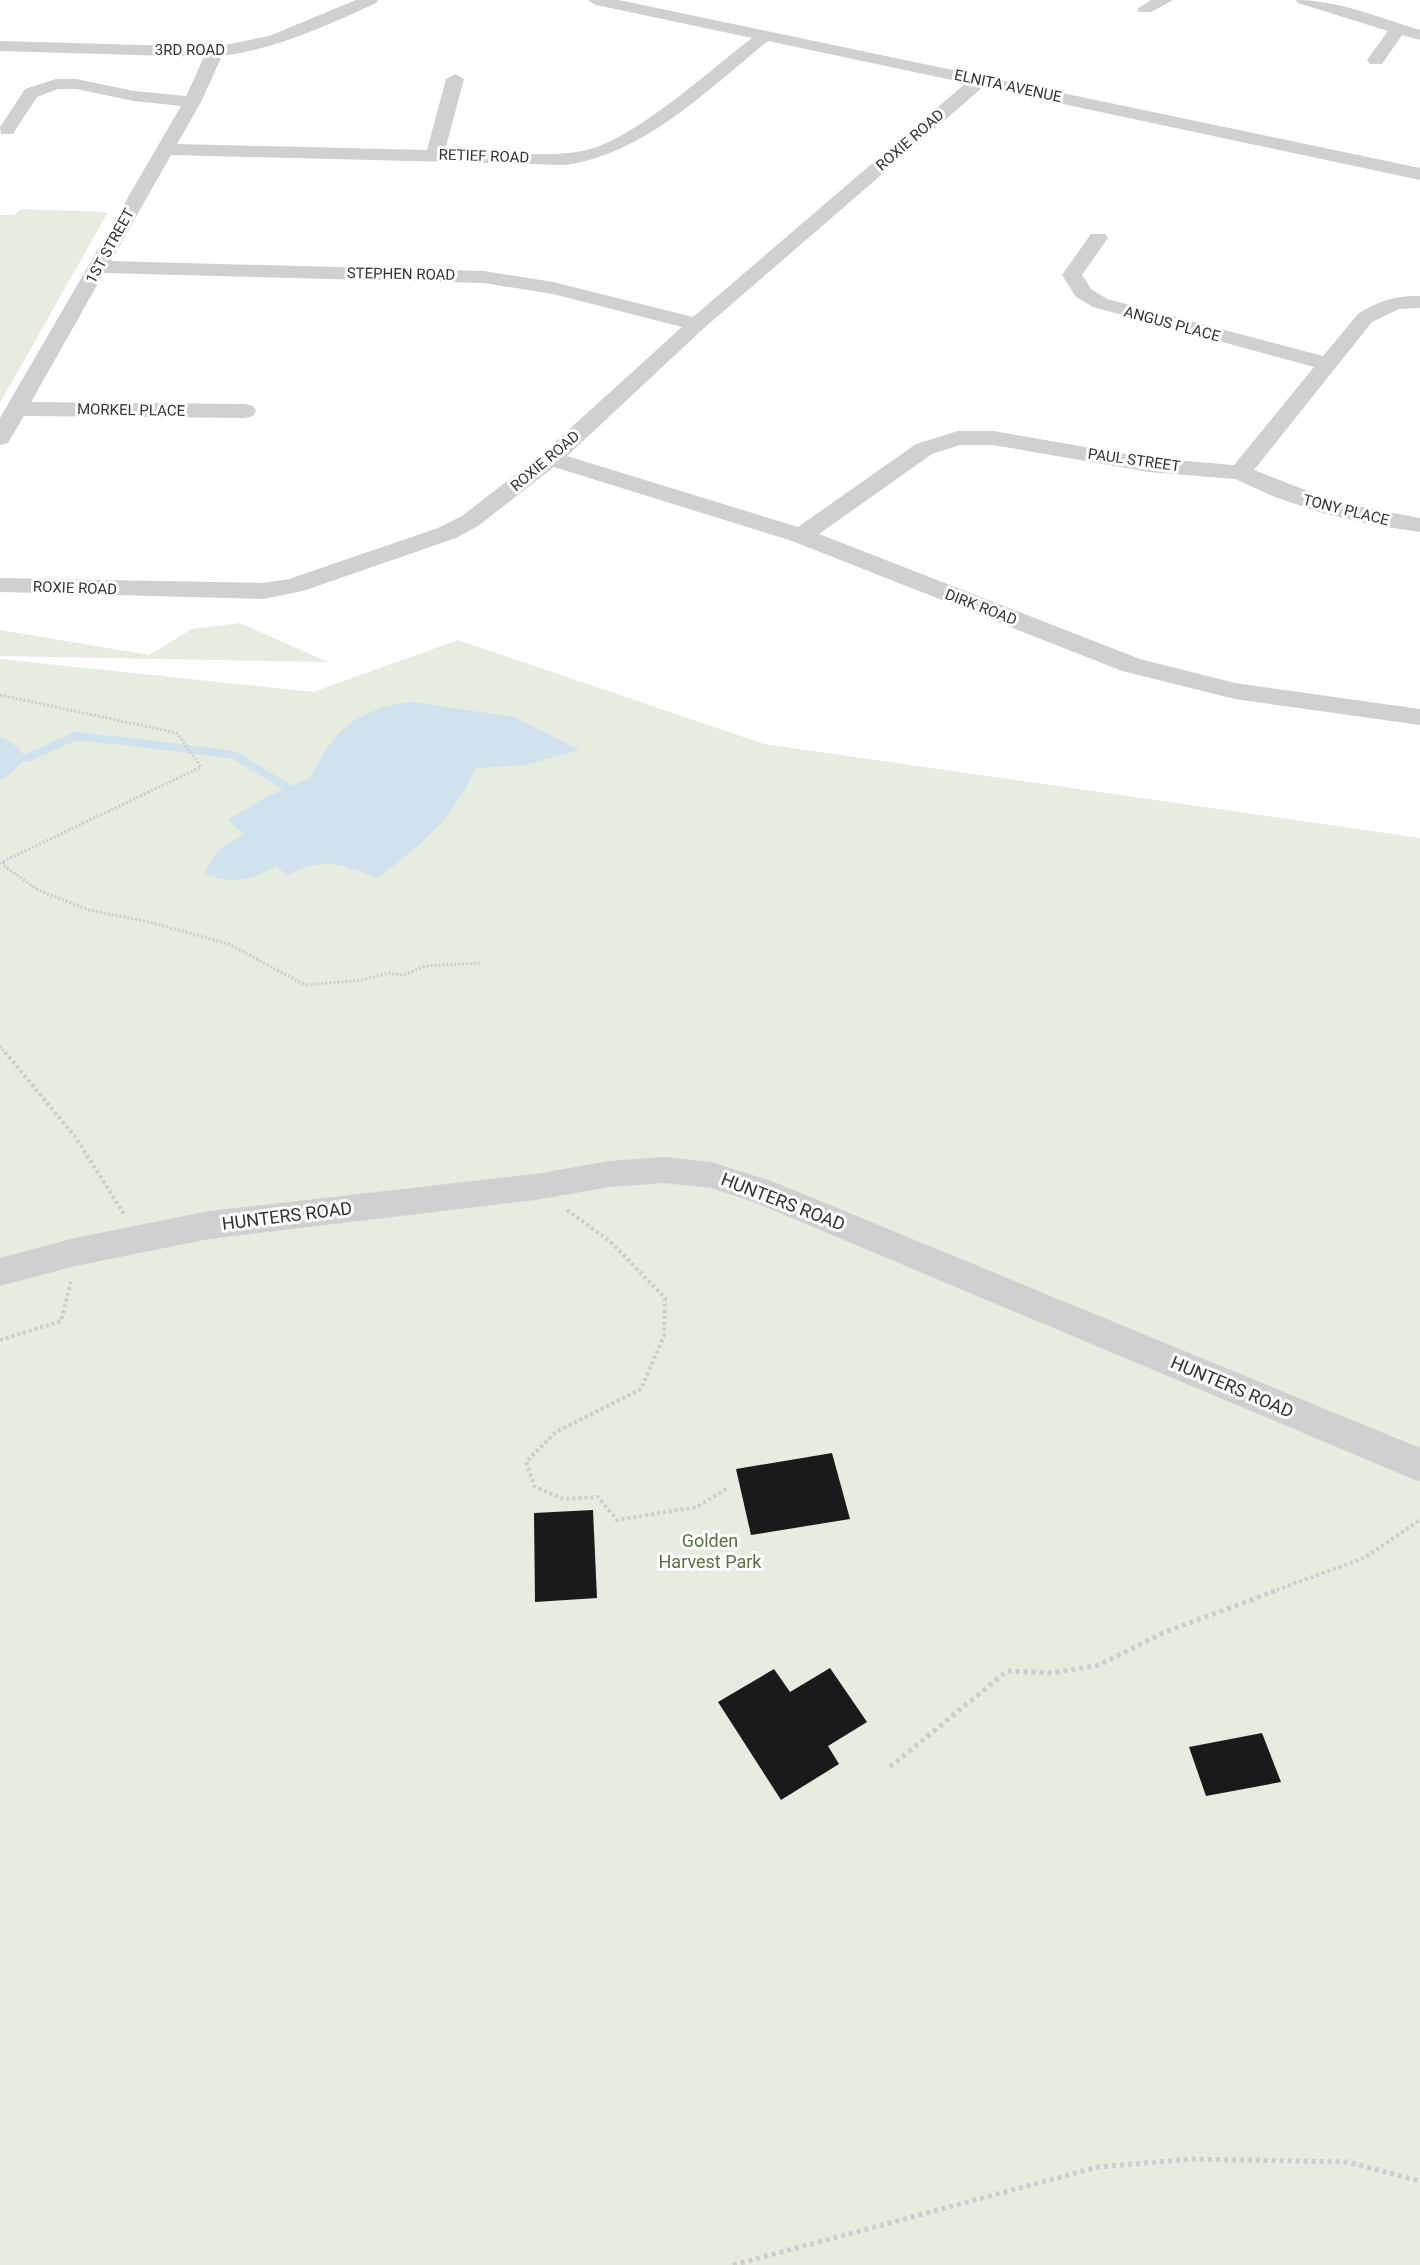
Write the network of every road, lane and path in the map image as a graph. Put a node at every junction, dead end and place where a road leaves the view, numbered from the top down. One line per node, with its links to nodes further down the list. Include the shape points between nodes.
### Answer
1 (370, 0): 10 (street, 3RD ROAD, via 263,45)
2 (596, 0): 7 (street, ELNITA AVENUE)
3 (1165, 0): 5 (street)
4 (1304, 0): 6 (street)
5 (1145, 9)
6 (1398, 28): 8 (street); 11 (street)
7 (766, 35): 13 (street, ELNITA AVENUE); 17 (street, RETIEF ROAD, via 641,132 604,152 565,159)
8 (1420, 35)
9 (1, 47): 10 (street, 3RD ROAD)
10 (215, 52): 14 (street, 1ST STREET)
11 (1376, 60)
12 (455, 79): 17 (street)
13 (981, 80): 18 (street, ELNITA AVENUE); 22 (street, ROXIE ROAD)
14 (192, 102): 15 (street, via 56,84 31,93); 16 (street, 1ST STREET)
15 (7, 130)
16 (163, 149): 17 (street, RETIEF ROAD); 20 (street, 1ST STREET)
17 (435, 155)
18 (1420, 174)
19 (1098, 238): 23 (street, ANGUS PLACE, via 1072,275 1083,293 1100,303)
20 (99, 267): 22 (street, STEPHEN ROAD, via 484,277 553,288); 24 (street, 1ST STREET)
21 (1420, 302): 23 (street, via 1399,302 1373,312)
22 (698, 324): 27 (street, ROXIE ROAD)
23 (1328, 364): 28 (street)
24 (17, 409): 25 (street, MORKEL PLACE); 26 (street, 1ST STREET)
25 (244, 411)
26 (0, 438)
27 (551, 459): 30 (street, DIRK ROAD); 31 (street, ROXIE ROAD, via 447,533 294,586 263,591)
28 (1240, 472): 29 (street, TONY PLACE, via 1275,490 1333,510); 30 (street, PAUL STREET, via 1149,465 993,438 958,438 924,449)
29 (1420, 525)
30 (801, 536): 33 (street, DIRK ROAD, via 1131,665 1235,691)
31 (0, 585)
32 (0, 695): 34 (path, via 177,733 201,767)
33 (1420, 717)
34 (2, 862): 35 (path, via 38,890 89,910 229,944 305,985 362,980 389,973 404,975 425,966)
35 (481, 963)
36 (0, 1046): 38 (path, via 76,1138 118,1201)
37 (535, 1187): 38 (street, HUNTERS ROAD, via 260,1218); 42 (street, HUNTERS ROAD, via 610,1174 664,1170 711,1174 762,1191); 43 (path, via 611,1242 665,1298 664,1336 641,1389 556,1432 526,1462 535,1487 564,1499 598,1497 617,1520 697,1507)
38 (135, 1241): 39 (street, HUNTERS ROAD)
39 (75, 1252): 40 (street, HUNTERS ROAD); 41 (path, via 61,1321)
40 (0, 1272)
41 (0, 1340)
42 (1420, 1465)
43 (726, 1489)
44 (1420, 1520): 45 (path, via 1364,1558 1165,1632 1099,1665 1052,1673 1007,1671)
45 (890, 1767)
46 (1420, 2181): 47 (path, via 1347,2162 1191,2159 1098,2167)
47 (733, 2265)

